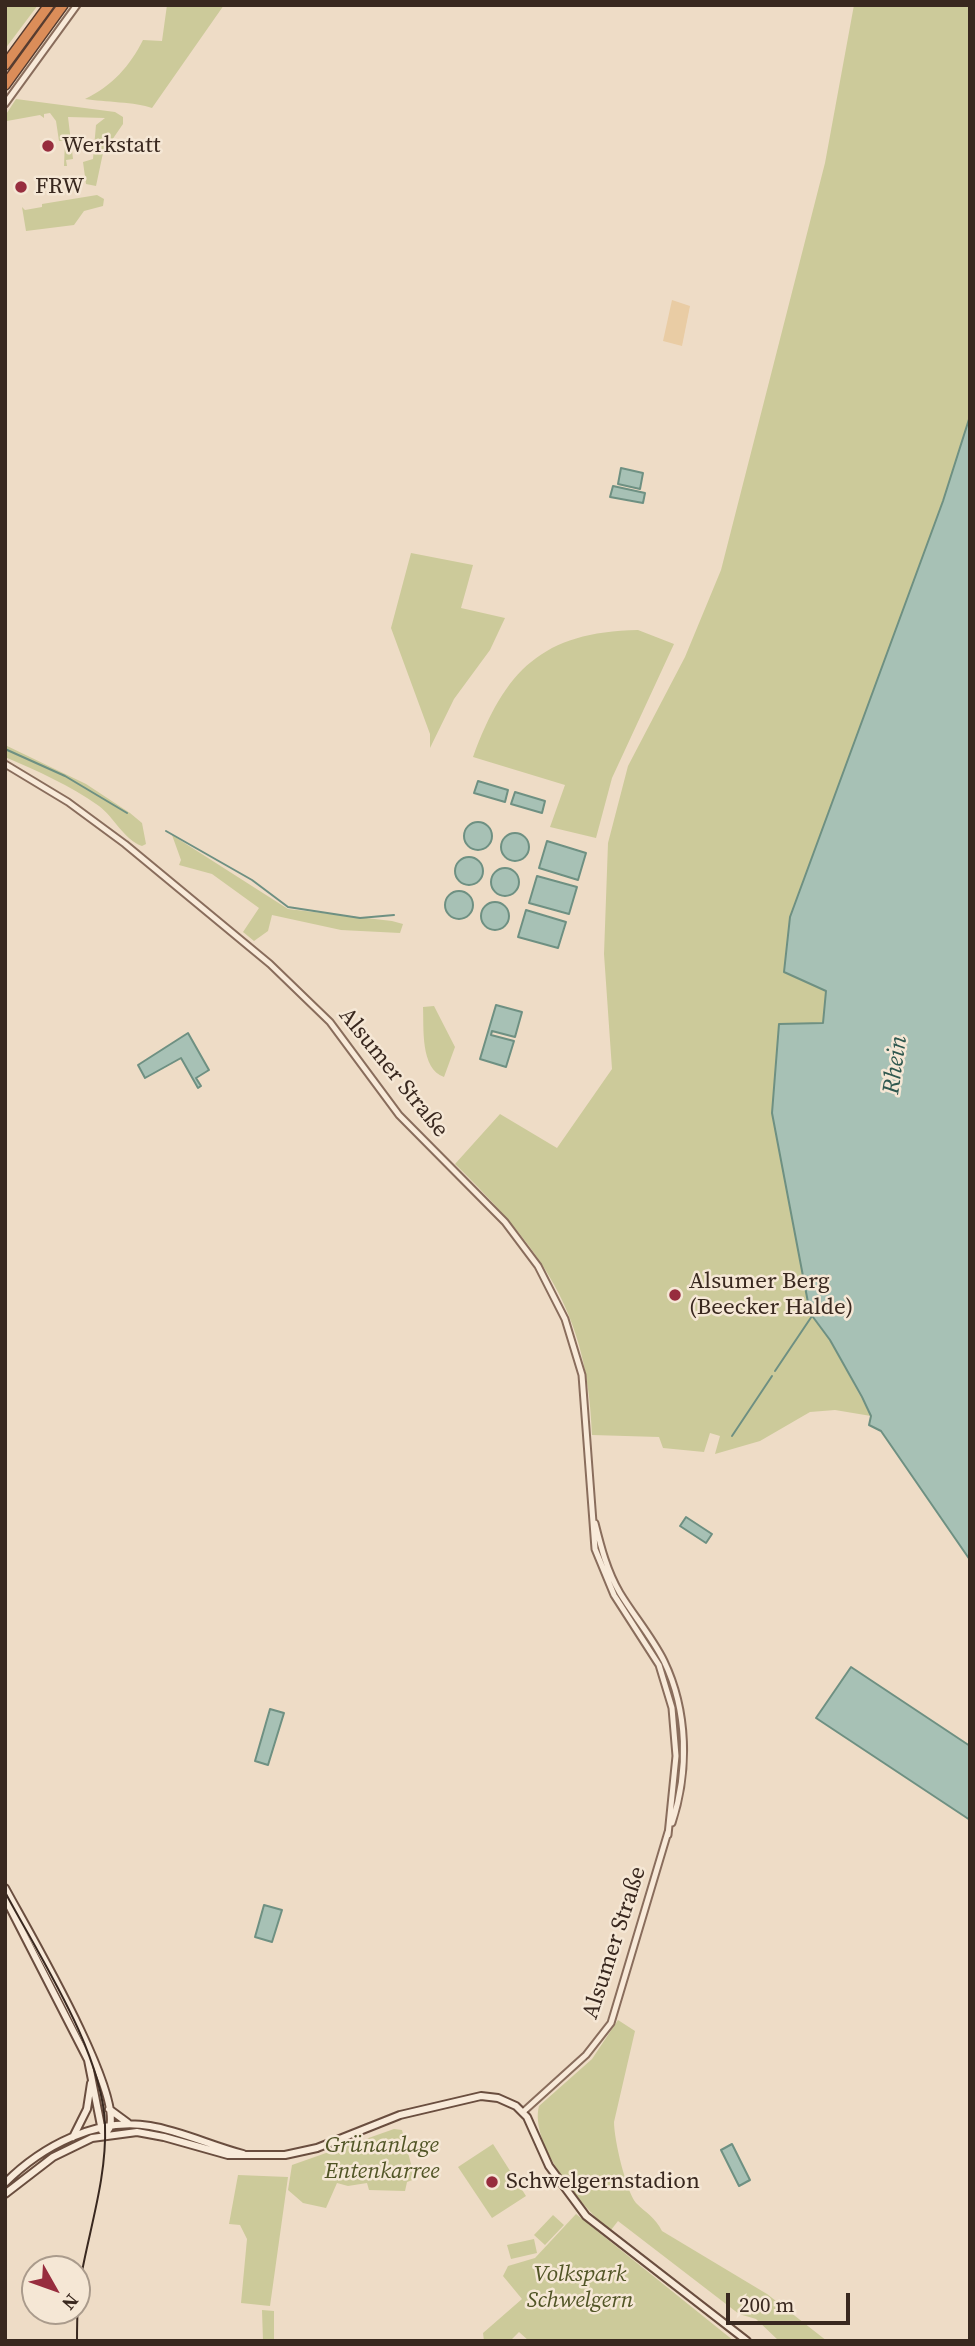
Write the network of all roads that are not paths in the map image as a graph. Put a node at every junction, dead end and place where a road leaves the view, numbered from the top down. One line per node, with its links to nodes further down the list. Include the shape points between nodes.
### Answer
1 (48, 5): 4 (highway)
2 (63, 5): 5 (highway)
3 (77, 5): 6 (street)
4 (5, 65)
5 (5, 85)
6 (5, 104)
7 (5, 764): 8 (street, Alsumer Straße, via 125,844 270,964 330,1022 399,1115 518,1238 554,1294 577,1354 586,1406 591,1509)
8 (602, 1561): 9 (street, Alsumer Straße, via 614,1595 659,1665 673,1708 676,1756); 9 (street, Alsumer Straße, via 663,1659 679,1707 683,1780)
9 (668, 1835): 16 (street, Alsumer Straße, via 611,2023 586,2055)
10 (5, 1888): 12 (main road)
11 (5, 1898): 12 (main road)
12 (57, 1991): 13 (main road)
13 (85, 2045): 14 (main road); 15 (main road)
14 (91, 2074): 19 (main road); 21 (main road, via 87,2109)
15 (109, 2108): 17 (main road); 18 (main road)
16 (523, 2112): 22 (main road, via 508,2101 481,2096 400,2115 299,2153); 25 (main road, via 549,2166 586,2216)
17 (134, 2125): 18 (main road); 22 (main road)
18 (110, 2126): 19 (main road); 20 (main road)
19 (100, 2128): 20 (main road); 21 (main road)
20 (104, 2136): 22 (main road, via 152,2134 228,2155); 24 (main road, via 53,2157)
21 (73, 2137): 23 (main road, via 33,2159)
22 (255, 2156)
23 (5, 2183)
24 (5, 2194)
25 (747, 2341)

